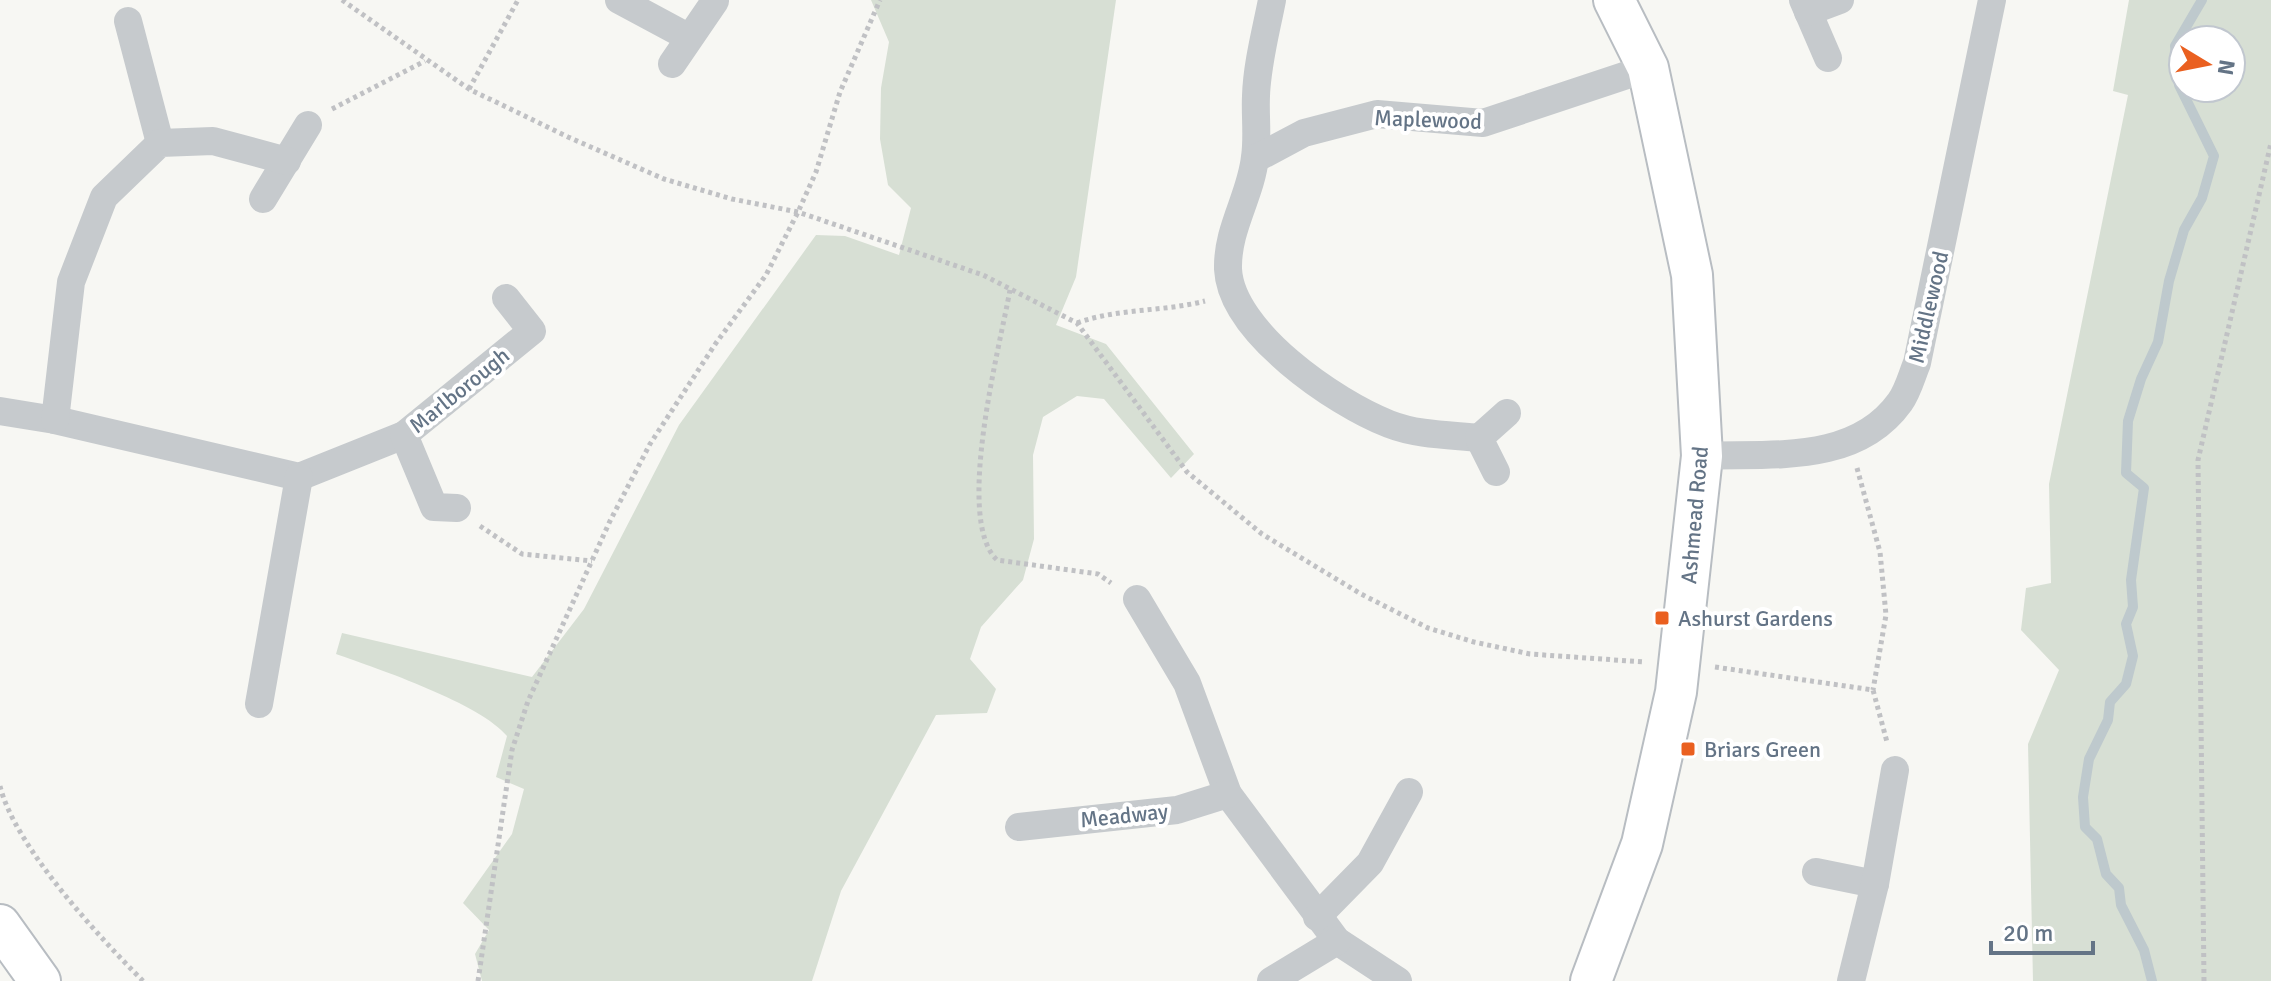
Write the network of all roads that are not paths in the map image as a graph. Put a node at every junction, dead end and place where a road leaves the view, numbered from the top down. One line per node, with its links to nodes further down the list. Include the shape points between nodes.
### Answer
1 (619, 0): 9 (street)
2 (1272, 0): 15 (street, via 1256,93)
3 (1614, 0): 12 (street, Ashmead Road)
4 (1840, 0): 7 (street)
5 (1992, 0): 24 (street, Middlewood, via 1917,363 1901,400 1880,425 1850,443 1819,452)
6 (715, 1): 9 (street)
7 (1805, 6): 10 (street)
8 (128, 21): 14 (street)
9 (688, 37): 11 (street)
10 (1828, 58)
11 (672, 64)
12 (1648, 68): 15 (street, Maplewood, via 1483,123 1377,114 1304,133); 24 (street, Ashmead Road, via 1692,275)
13 (308, 125): 16 (street)
14 (160, 143): 16 (street, via 213,141); 21 (street, via 104,197 71,282)
15 (1255, 159): 23 (street, via 1231,235 1228,270 1233,293 1262,337 1316,384 1387,423 1414,432)
16 (287, 161): 17 (street)
17 (263, 199)
18 (506, 298): 22 (street, Marlborough, via 532,331)
19 (0, 411): 21 (street)
20 (1507, 413): 23 (street)
21 (55, 420): 26 (street)
22 (404, 435): 26 (street, Marlborough); 27 (street, via 434,507)
23 (1479, 438): 25 (street)
24 (1702, 456): 42 (street, Ashmead Road, via 1676,692 1642,844)
25 (1496, 472)
26 (299, 477): 29 (street)
27 (457, 508)
28 (1137, 599): 32 (street, via 1187,683)
29 (259, 704)
30 (1895, 770): 35 (street)
31 (1409, 792): 36 (street, via 1370,863)
32 (1228, 794): 33 (street, Meadway, via 1177,810); 36 (street)
33 (1019, 827)
34 (1816, 872): 35 (street)
35 (1875, 884): 43 (street)
36 (1317, 917): 38 (street)
37 (0, 925): 39 (street)
38 (1337, 941): 40 (street); 41 (street)
39 (40, 981)
40 (1271, 981)
41 (1398, 981)
42 (1591, 981)
43 (1851, 981)

